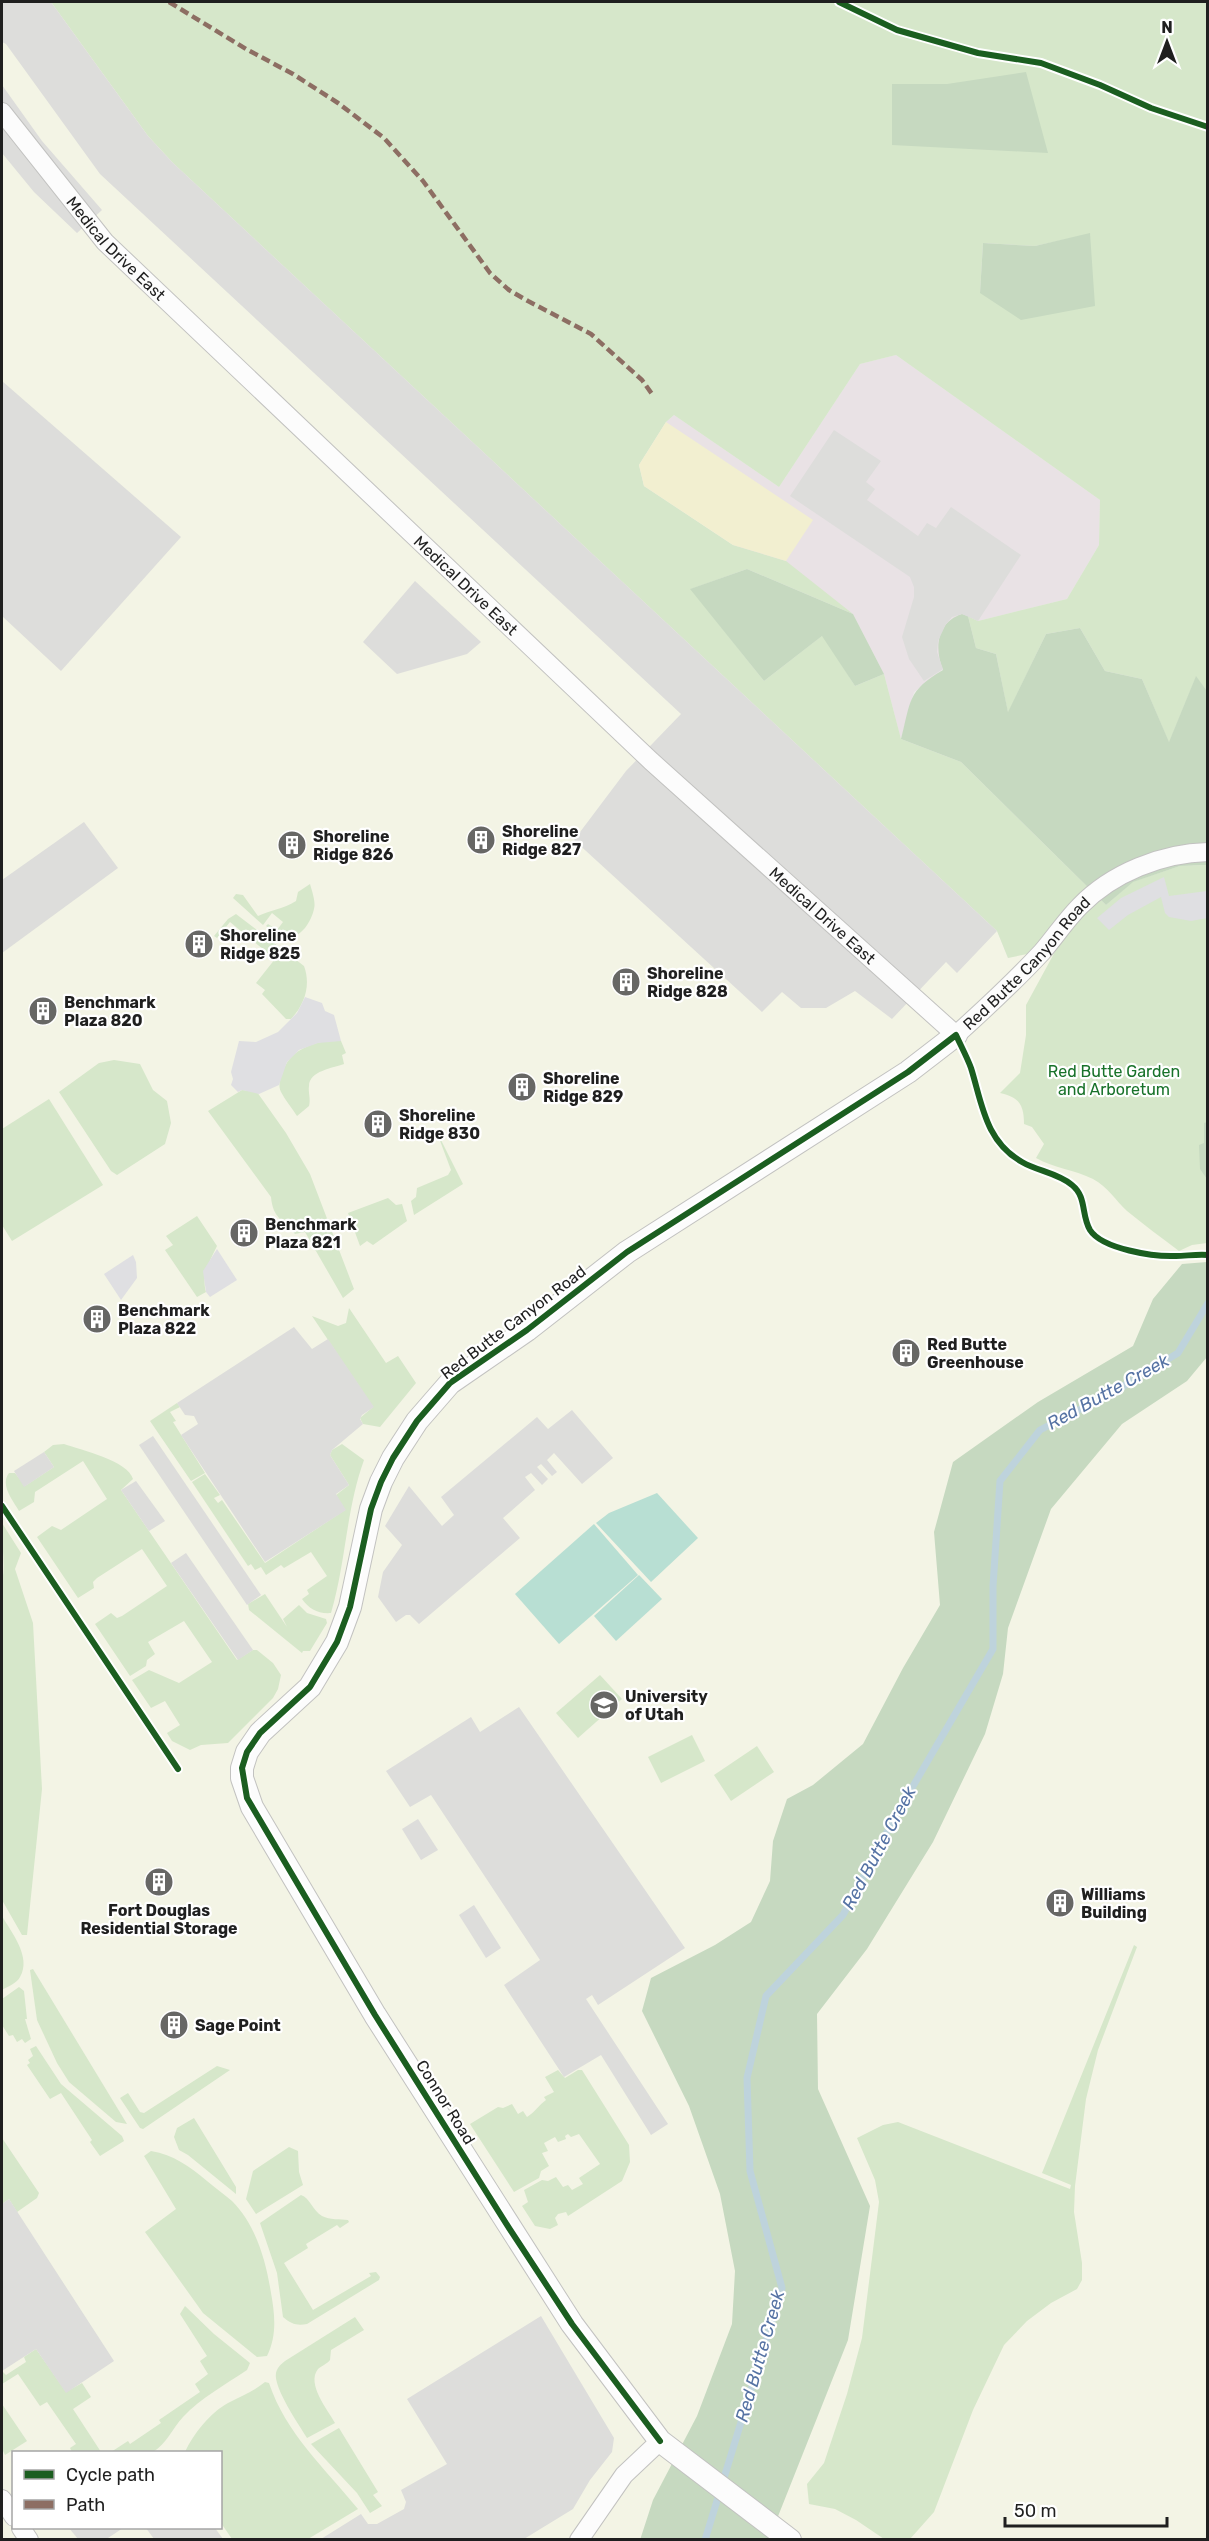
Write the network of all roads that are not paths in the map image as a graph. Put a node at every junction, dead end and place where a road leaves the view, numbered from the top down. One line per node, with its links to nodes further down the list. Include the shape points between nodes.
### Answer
1 (2, 112): 3 (street, Medical Drive East, via 105,242 651,761)
2 (1208, 852): 3 (street, Red Butte Canyon Road, via 1155,861 1104,885 1080,905 1042,951)
3 (956, 1035): 4 (street, Red Butte Canyon Road, via 908,1072 627,1252 527,1330 450,1383 417,1421 381,1482 371,1509 350,1607 337,1642 310,1687 260,1733)
4 (243, 1761): 5 (street, Connor Road, via 242,1778 252,1807 375,2015 572,2324)
5 (660, 2441): 8 (street, via 624,2475); 9 (street, Connor Road)
6 (2, 2499): 7 (street)
7 (12, 2514)
8 (579, 2540)
9 (790, 2540)

